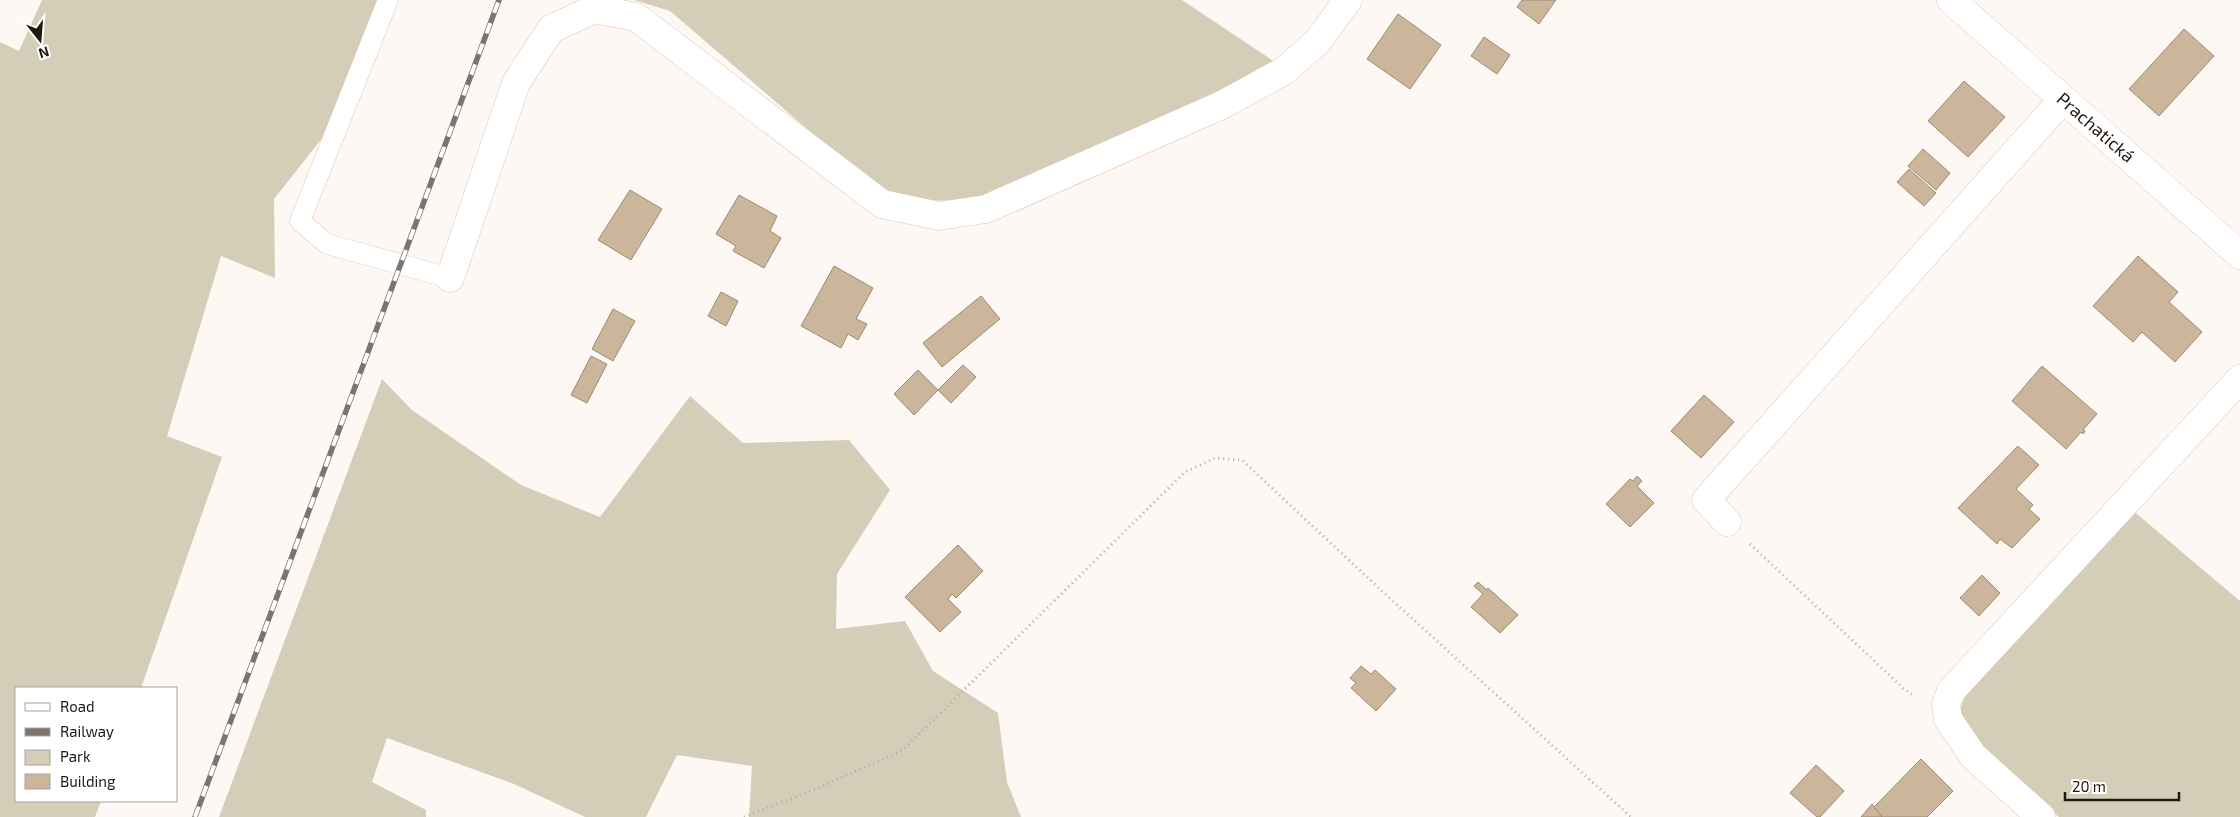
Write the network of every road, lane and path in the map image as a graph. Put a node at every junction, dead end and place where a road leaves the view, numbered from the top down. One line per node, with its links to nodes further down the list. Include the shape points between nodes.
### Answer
1 (388, 0): 6 (lane, via 300,221 327,244)
2 (1348, 0): 6 (street, via 1318,41 1284,71 1222,105 986,209 939,216 882,204 636,17 594,10 551,29 516,83)
3 (1951, 0): 4 (street, Prachatická)
4 (2063, 98): 5 (street, Prachatická); 8 (street, via 1706,500)
5 (2240, 255)
6 (450, 278)
7 (2240, 379): 9 (street, via 1951,691 1946,704)
8 (1726, 522): 9 (path, via 1903,688)
9 (1948, 719): 12 (street, via 1973,756)
10 (744, 817): 11 (path, via 903,750 1185,472 1215,458 1242,460)
11 (1631, 817)
12 (2042, 817)

